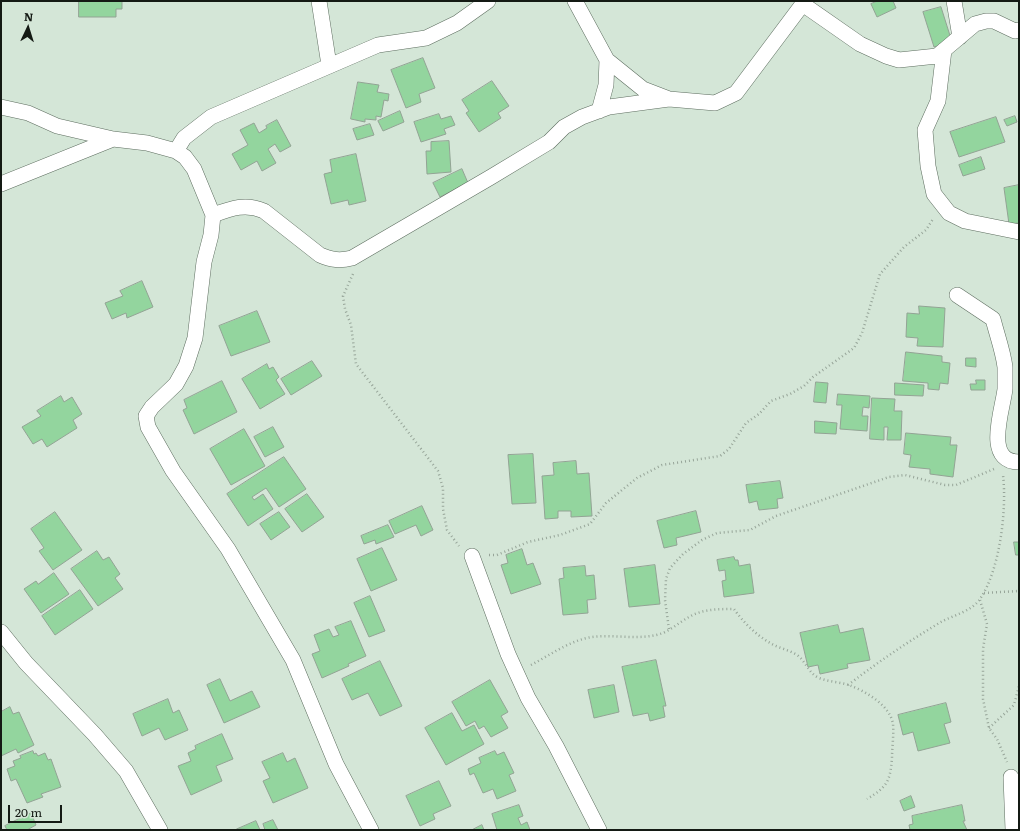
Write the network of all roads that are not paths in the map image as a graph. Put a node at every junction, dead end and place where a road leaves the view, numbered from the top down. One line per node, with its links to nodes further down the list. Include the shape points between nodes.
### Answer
1 (319, 1): 10 (street)
2 (486, 1): 10 (street, via 456,23 426,38 378,45)
3 (575, 1): 9 (street)
4 (954, 1): 7 (street)
5 (805, 3): 8 (street, via 860,44 886,56 898,60 913,60 937,56); 11 (street, via 736,93 715,103)
6 (1019, 30): 7 (street, via 1015,31 986,21 975,24)
7 (960, 37): 8 (street)
8 (944, 50): 18 (street, via 938,101 925,130 928,166 934,194 949,213 965,221)
9 (607, 60): 11 (street, via 643,90); 13 (street, via 606,85)
10 (329, 65): 15 (street, via 210,117 184,138)
11 (670, 99): 13 (street, via 609,107)
12 (1, 107): 14 (street, via 28,112 57,126)
13 (599, 111): 17 (street, via 564,126 548,142 352,258 330,259 320,255 254,207 232,208)
14 (113, 139): 15 (street, via 147,143); 16 (street)
15 (176, 151): 17 (street, via 185,157 194,169)
16 (1, 184)
17 (213, 215): 25 (street, via 195,338 186,366 176,384 146,416 148,427 173,471 228,549 293,660 336,764)
18 (1019, 232)
19 (957, 295): 20 (street, via 993,319 1005,367 996,435 998,447)
20 (1011, 464)
21 (472, 556): 26 (street, via 516,673)
22 (1, 632): 24 (street, via 26,663 126,771)
23 (1011, 777): 27 (street)
24 (160, 830)
25 (372, 830)
26 (599, 830)
27 (1014, 830)

